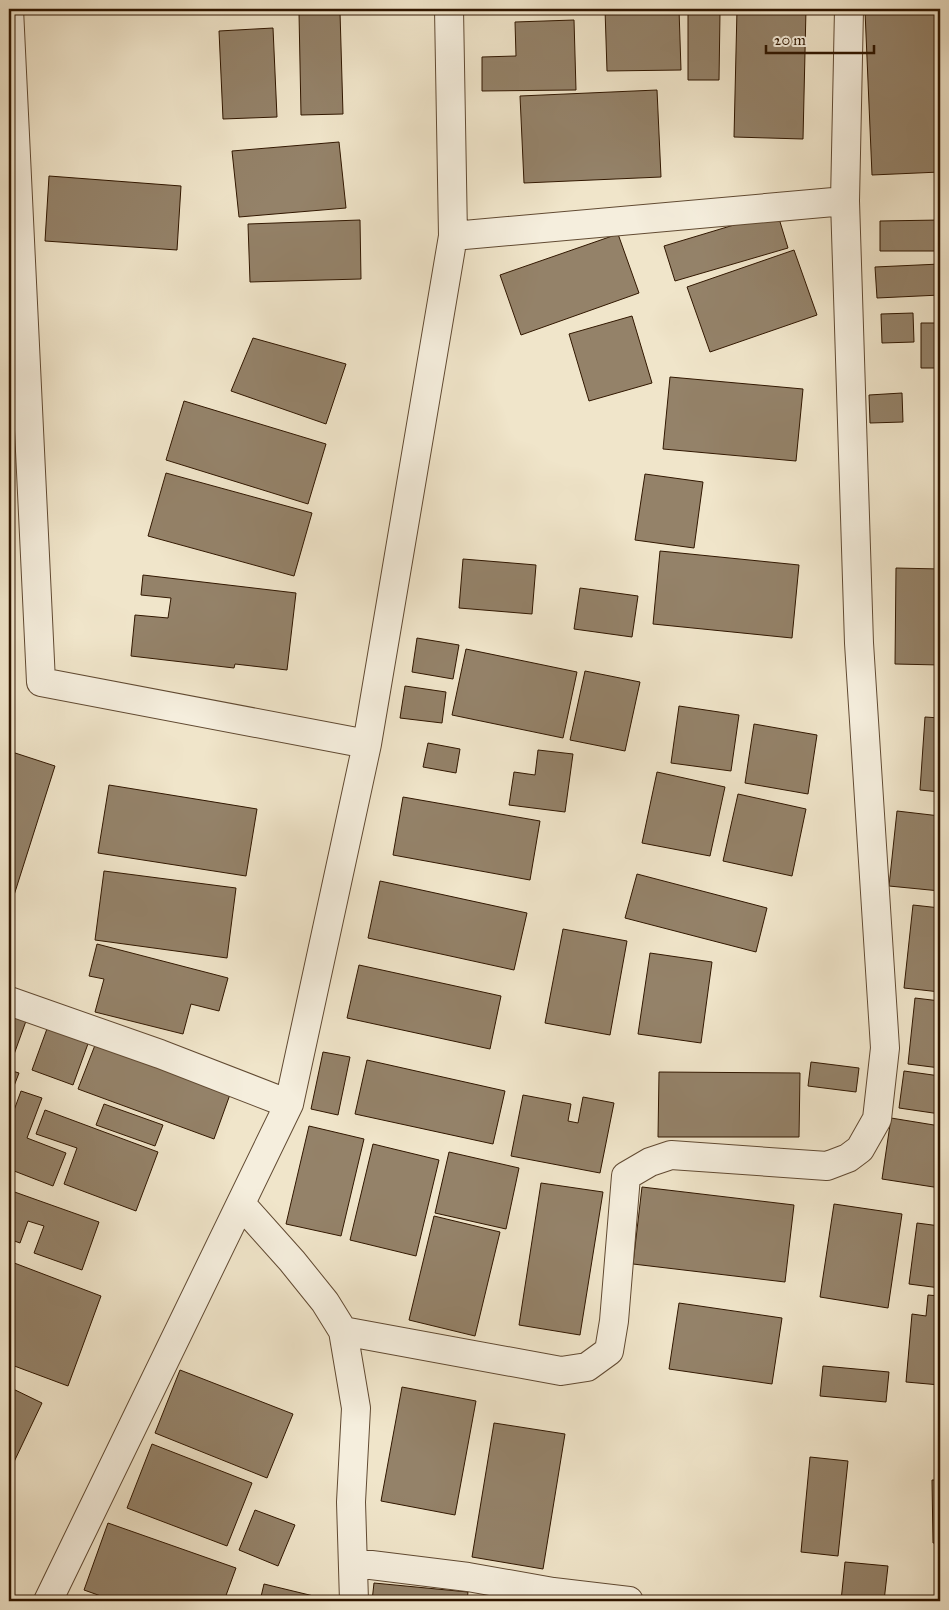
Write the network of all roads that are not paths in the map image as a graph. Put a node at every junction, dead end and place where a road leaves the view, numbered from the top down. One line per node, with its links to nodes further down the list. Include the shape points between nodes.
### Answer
1 (9, 9): 6 (street, via 41,682)
2 (449, 9): 5 (street)
3 (849, 9): 4 (street)
4 (845, 201): 5 (street); 10 (street, via 859,643 885,1048 877,1119 860,1149 848,1158 827,1166 671,1155 650,1162 626,1176 609,1351 587,1366 561,1371)
5 (453, 236): 6 (street)
6 (367, 744): 8 (street)
7 (9, 1001): 8 (street)
8 (289, 1104): 9 (street)
9 (241, 1204): 10 (street, via 303,1274); 12 (street)
10 (343, 1331): 11 (street, via 356,1408 352,1502)
11 (355, 1563): 13 (street); 14 (street, via 468,1576 553,1592)
12 (48, 1601)
13 (354, 1601)
14 (629, 1601)

